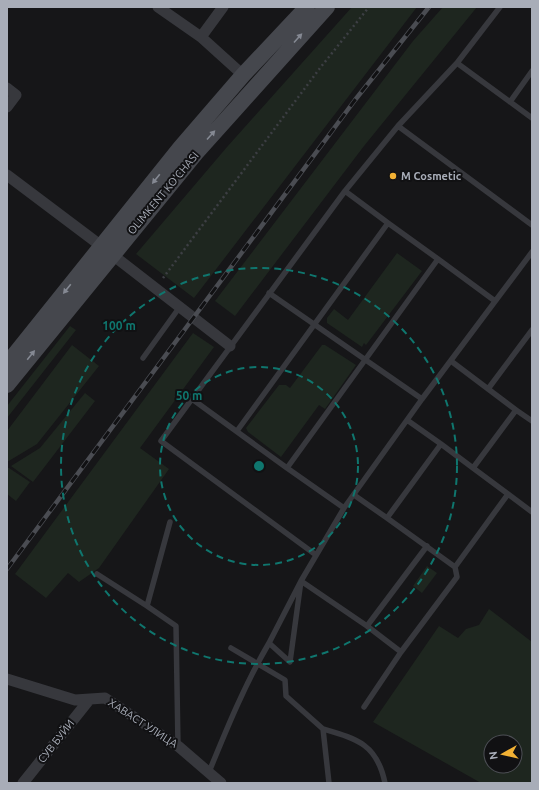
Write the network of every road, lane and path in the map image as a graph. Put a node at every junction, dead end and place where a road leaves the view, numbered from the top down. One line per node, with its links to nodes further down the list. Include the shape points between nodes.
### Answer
1 (158, 7): 7 (street)
2 (222, 7): 7 (street)
3 (307, 7): 10 (main road, OLIMKENT KO'CHASI)
4 (327, 7): 20 (main road, OLIMKENT KO'CHASI, one-way to 4)
5 (369, 7): 23 (path, via 320,68)
6 (500, 7): 8 (lane)
7 (201, 37): 10 (street)
8 (457, 63): 12 (lane); 15 (lane)
9 (532, 71): 12 (lane)
10 (243, 75): 20 (main road, OLIMKENT KO'CHASI, one-way to 20, via 180,148)
11 (7, 88): 13 (street, via 16,95)
12 (510, 102): 14 (lane)
13 (7, 107)
14 (532, 118)
15 (398, 126): 17 (lane); 19 (lane)
16 (7, 175): 20 (street)
17 (345, 191): 18 (lane); 24 (lane)
18 (388, 223): 22 (lane); 27 (lane)
19 (532, 225)
20 (107, 250): 26 (street); 33 (main road, OLIMKENT KO'CHASI, one-way to 33); 34 (main road, OLIMKENT KO'CHASI, one-way to 20)
21 (532, 252): 25 (lane)
22 (438, 259): 25 (lane); 31 (lane)
23 (163, 278)
24 (269, 293): 27 (lane); 29 (lane)
25 (495, 301): 32 (lane)
26 (179, 308): 29 (street); 30 (lane)
27 (314, 324): 31 (lane); 41 (lane)
28 (532, 330): 35 (lane)
29 (230, 346): 36 (lane)
30 (143, 358)
31 (365, 359): 37 (lane); 43 (lane)
32 (451, 361): 35 (lane); 37 (lane)
33 (7, 364)
34 (7, 385)
35 (488, 389): 38 (lane)
36 (192, 399): 41 (lane); 52 (lane, via 161,441)
37 (422, 399): 39 (lane)
38 (516, 410): 40 (lane); 44 (lane)
39 (407, 420): 42 (lane); 46 (lane)
40 (532, 421)
41 (237, 431): 43 (lane)
42 (440, 444): 44 (lane); 49 (lane)
43 (286, 468): 47 (lane)
44 (473, 468): 45 (lane)
45 (508, 494): 48 (lane); 53 (lane)
46 (354, 495): 47 (lane); 49 (lane)
47 (344, 508): 52 (lane)
48 (532, 512)
49 (387, 518): 51 (lane)
50 (170, 522): 56 (lane)
51 (427, 546): 53 (lane); 57 (lane)
52 (316, 555): 55 (lane)
53 (455, 566): 60 (lane, via 456,577)
54 (97, 574): 56 (lane)
55 (301, 581): 57 (lane); 58 (lane); 58 (lane, via 290,662)
56 (146, 606): 66 (lane, via 176,626)
57 (367, 626): 60 (lane)
58 (269, 643): 61 (lane)
59 (231, 648): 61 (lane)
60 (401, 652): 64 (lane)
61 (257, 664): 65 (lane, via 285,680 286,696); 67 (lane)
62 (7, 679): 63 (street, ХАВАСТ УЛИЦА, via 75,700)
63 (89, 700): 66 (street, ХАВАСТ УЛИЦА, via 105,698); 68 (street, СУВ БУЙИ)
64 (364, 707)
65 (323, 729): 70 (lane); 71 (lane, via 356,741 373,752)
66 (178, 746): 67 (street, ХАВАСТ УЛИЦА)
67 (209, 772): 69 (street, ХАВАСТ УЛИЦА)
68 (23, 783)
69 (221, 783)
70 (329, 783)
71 (385, 783)

